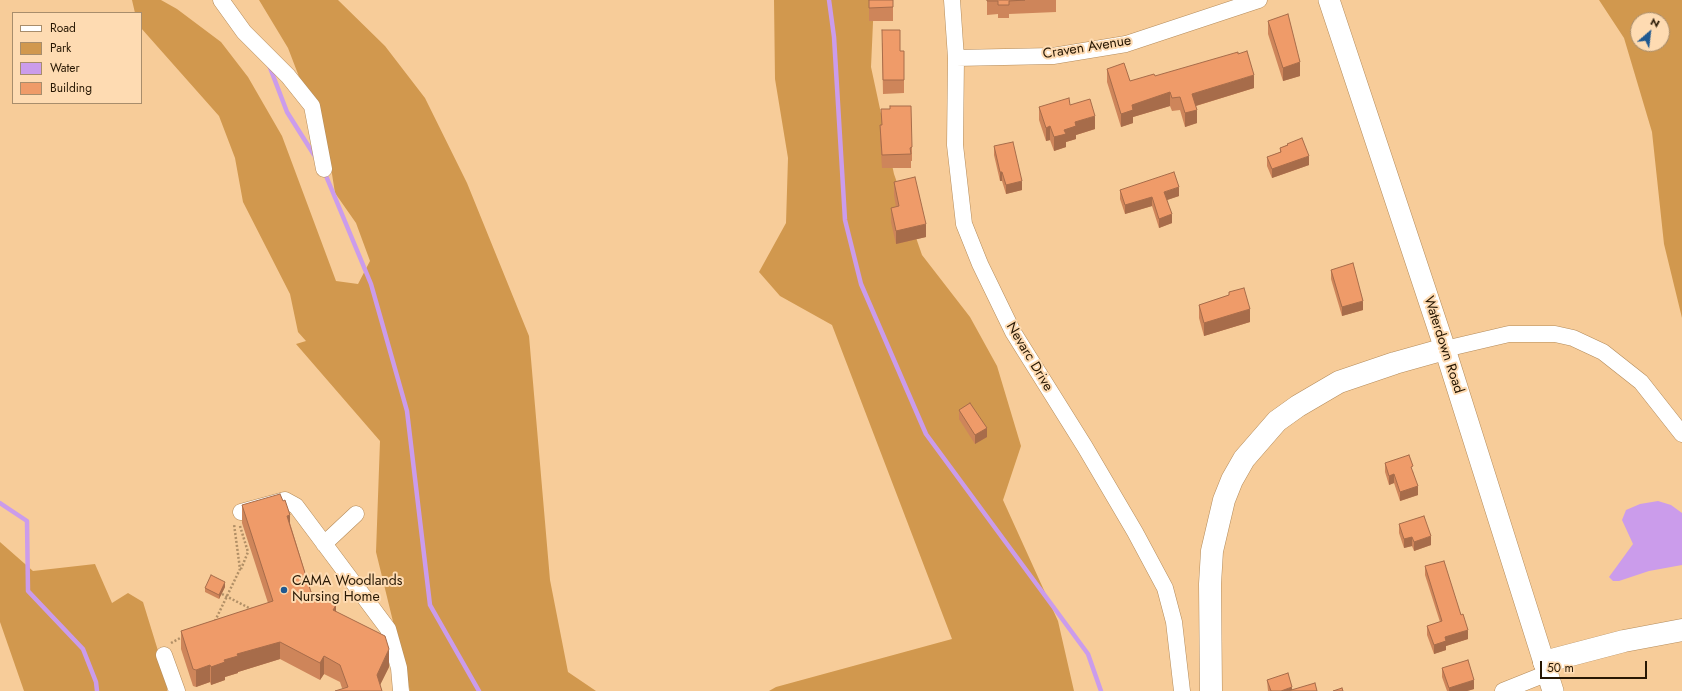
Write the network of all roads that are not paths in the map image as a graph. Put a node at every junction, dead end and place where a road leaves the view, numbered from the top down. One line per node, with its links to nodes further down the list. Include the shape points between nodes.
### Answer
1 (221, 0): 6 (street, via 244,32 288,76 312,106)
2 (952, 0): 5 (street, Nevarc Drive)
3 (1259, 0): 5 (street, Craven Avenue, via 1126,44 1053,56)
4 (1329, 0): 7 (main road, Waterdown Road)
5 (956, 58): 17 (street, Nevarc Drive, via 955,145 964,224 1013,332 1085,446 1165,588 1174,622)
6 (324, 169)
7 (1445, 349): 8 (street, via 1509,334 1555,334 1573,338 1603,352 1641,382); 14 (main road, Waterdown Road); 18 (highway, via 1339,382 1277,421 1244,459 1224,500 1212,551)
8 (1682, 434)
9 (241, 512): 11 (street, via 285,500 296,506)
10 (356, 514): 11 (street)
11 (324, 544): 16 (street, via 388,629 399,668)
12 (1682, 630): 14 (highway, via 1624,641)
13 (164, 655): 15 (street)
14 (1548, 676): 19 (street)
15 (177, 691)
16 (401, 691)
17 (1182, 691)
18 (1211, 691)
19 (1503, 691)

